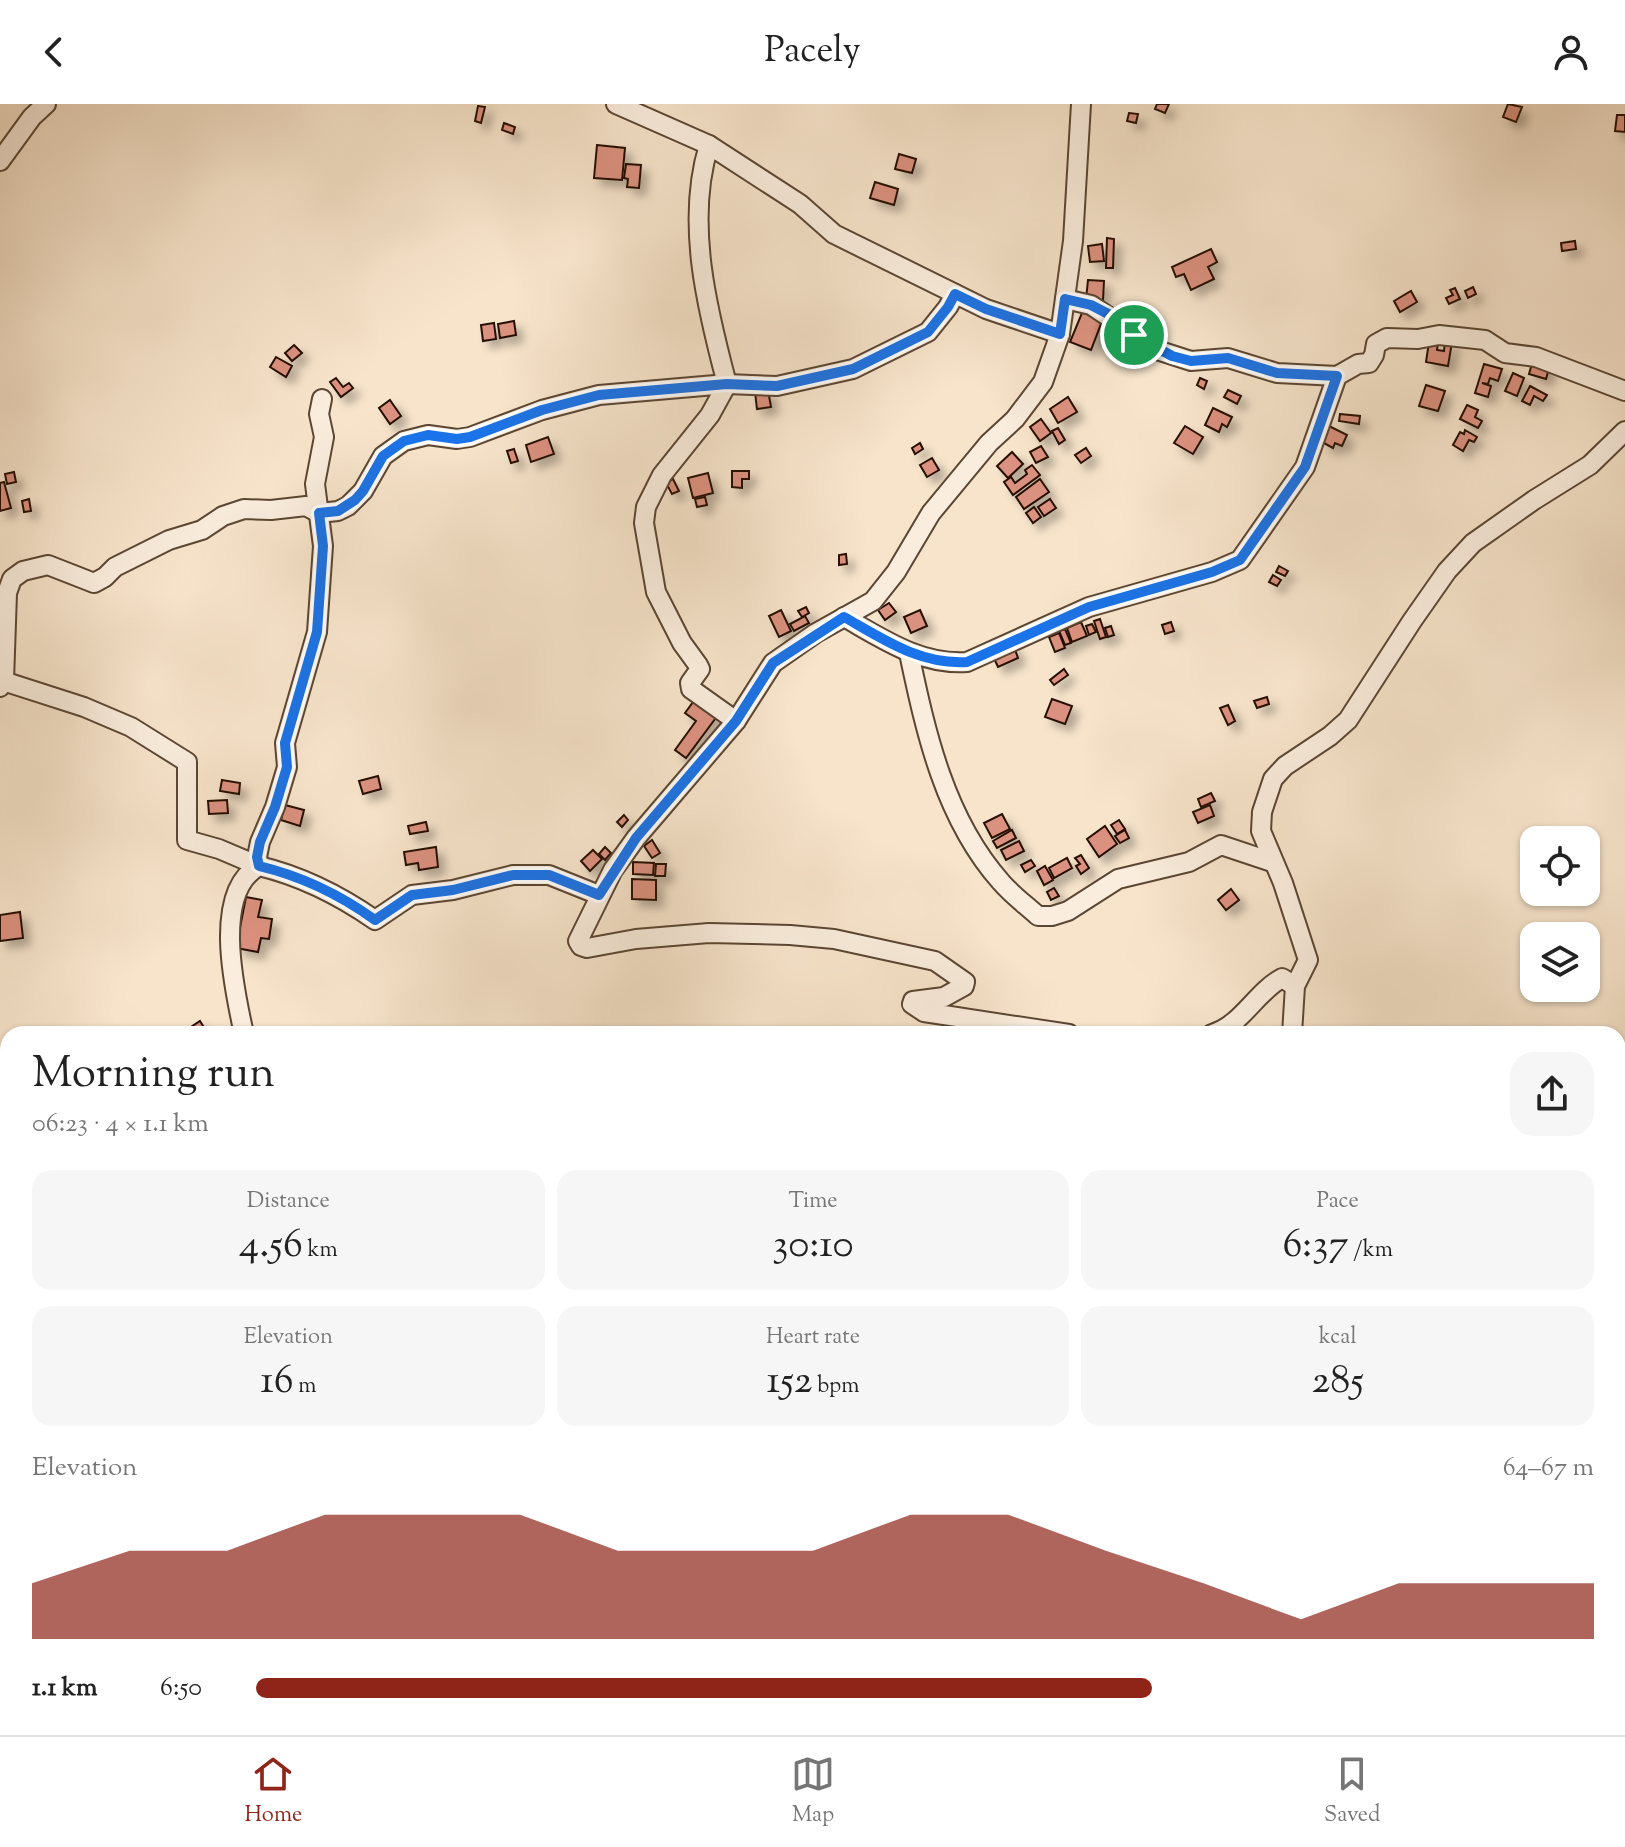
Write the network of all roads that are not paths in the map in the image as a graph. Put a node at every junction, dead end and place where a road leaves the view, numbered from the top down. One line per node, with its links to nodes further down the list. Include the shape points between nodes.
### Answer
1 (46, 104): 5 (street)
2 (616, 104): 4 (street)
3 (1081, 104): 7 (street)
4 (709, 145): 6 (street, via 790,197 834,234); 10 (street, via 703,164 700,238 714,336)
5 (0, 161)
6 (955, 294): 8 (street); 10 (street, via 928,332 853,369 777,386)
7 (1065, 299): 8 (street); 9 (street, via 1114,317 1172,356 1191,361 1228,358 1277,373)
8 (1060, 334): 15 (street, via 1043,382 1015,419 931,513 873,601)
9 (1337, 376): 11 (street, via 1369,363 1376,344 1387,338 1439,335 1485,340 1505,353 1536,357); 16 (street, via 1305,467 1240,560 1089,607 967,662)
10 (727, 384): 14 (street, via 599,395 470,437 428,435 404,441 383,456 355,500 338,511); 18 (street, via 656,485 644,523 656,592 700,669 691,689)
11 (1625, 391)
12 (322, 399): 14 (street, via 324,437 315,484)
13 (1625, 431): 19 (street, via 1590,465 1473,543 1447,571 1348,720 1273,779 1261,831)
14 (319, 513): 17 (street, via 306,506 244,509 169,540 94,583 48,565 23,571 12,579 7,593); 20 (street, via 323,546 317,632 285,743 287,767 260,842)
15 (844, 617): 16 (street); 18 (street, via 773,663)
16 (909, 653): 19 (street, via 930,749 960,818 1000,881 1038,916 1068,911 1118,879 1189,862 1221,845)
17 (1, 682): 20 (street, via 131,727 187,762 187,840)
18 (736, 721): 21 (street, via 636,838)
19 (1272, 862): 22 (street, via 1308,960)
20 (259, 866): 21 (street, via 294,875 375,920 412,895 513,875 549,875); 23 (street, via 249,871 236,896 231,921 230,969)
21 (599, 895): 24 (street, via 578,941 587,948 709,933 834,939 935,961 965,982 944,997 913,1001 924,1012)
22 (1295, 986): 25 (street, via 1282,978 1271,984); 26 (street)
23 (242, 1026)
24 (1016, 1026)
25 (1232, 1026)
26 (1292, 1026)

